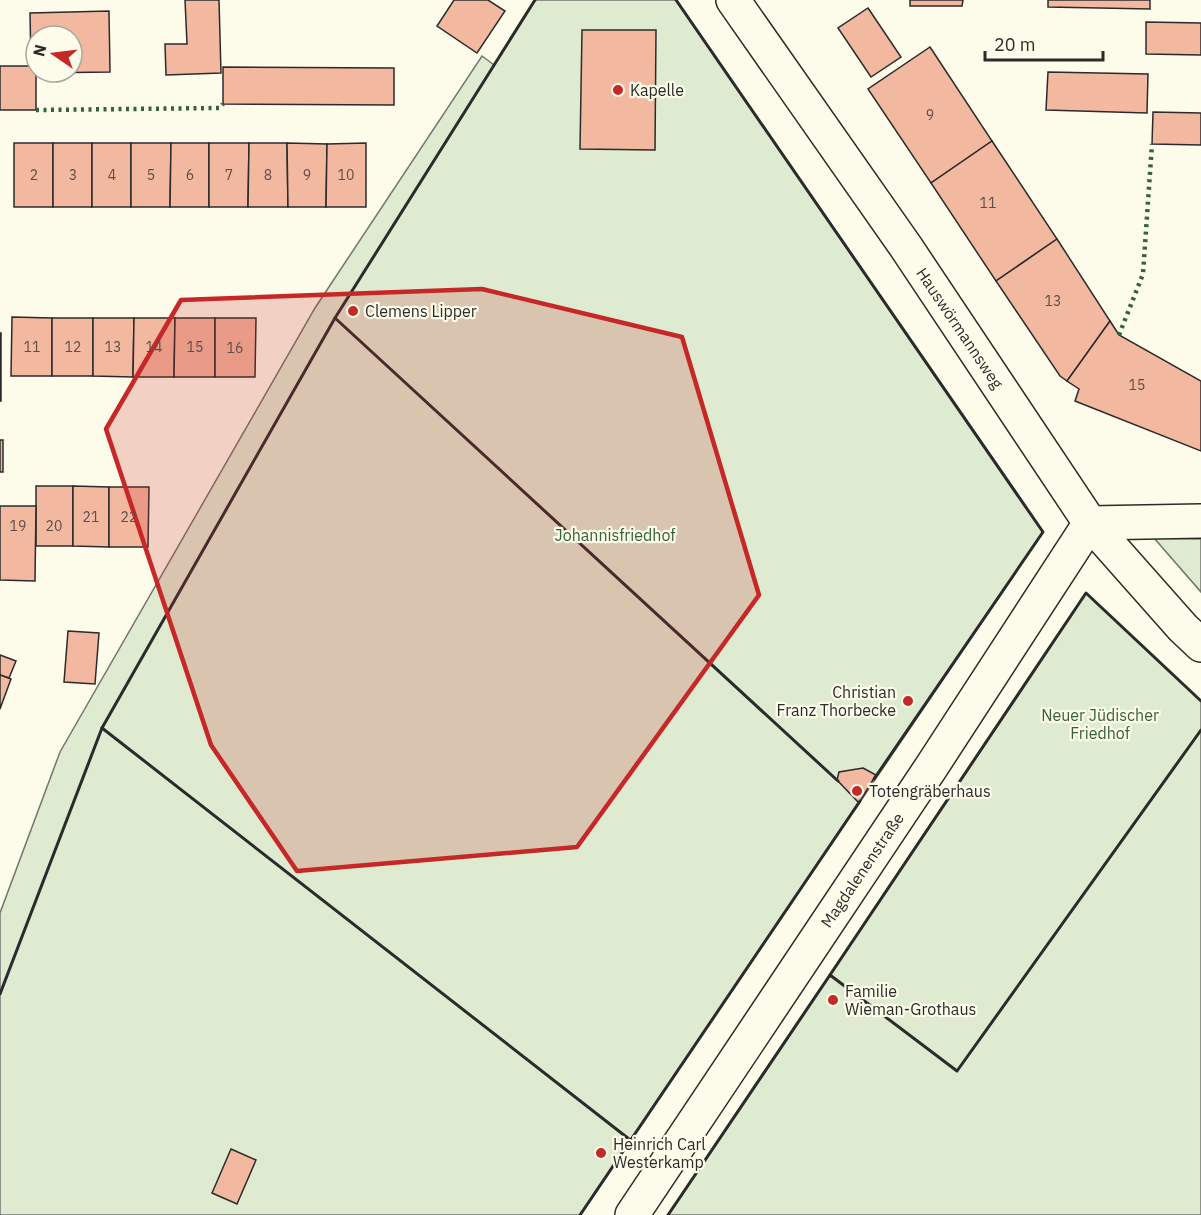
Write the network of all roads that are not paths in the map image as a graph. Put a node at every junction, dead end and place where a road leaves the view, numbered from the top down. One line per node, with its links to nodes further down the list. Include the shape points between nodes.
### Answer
1 (733, 0): 3 (street, Hauswörmannsweg, via 906,247)
2 (1201, 520): 3 (street)
3 (1090, 523): 4 (street, Hauswörmannsweg); 5 (street, Magdalenenstraße)
4 (1201, 645)
5 (632, 1215)

